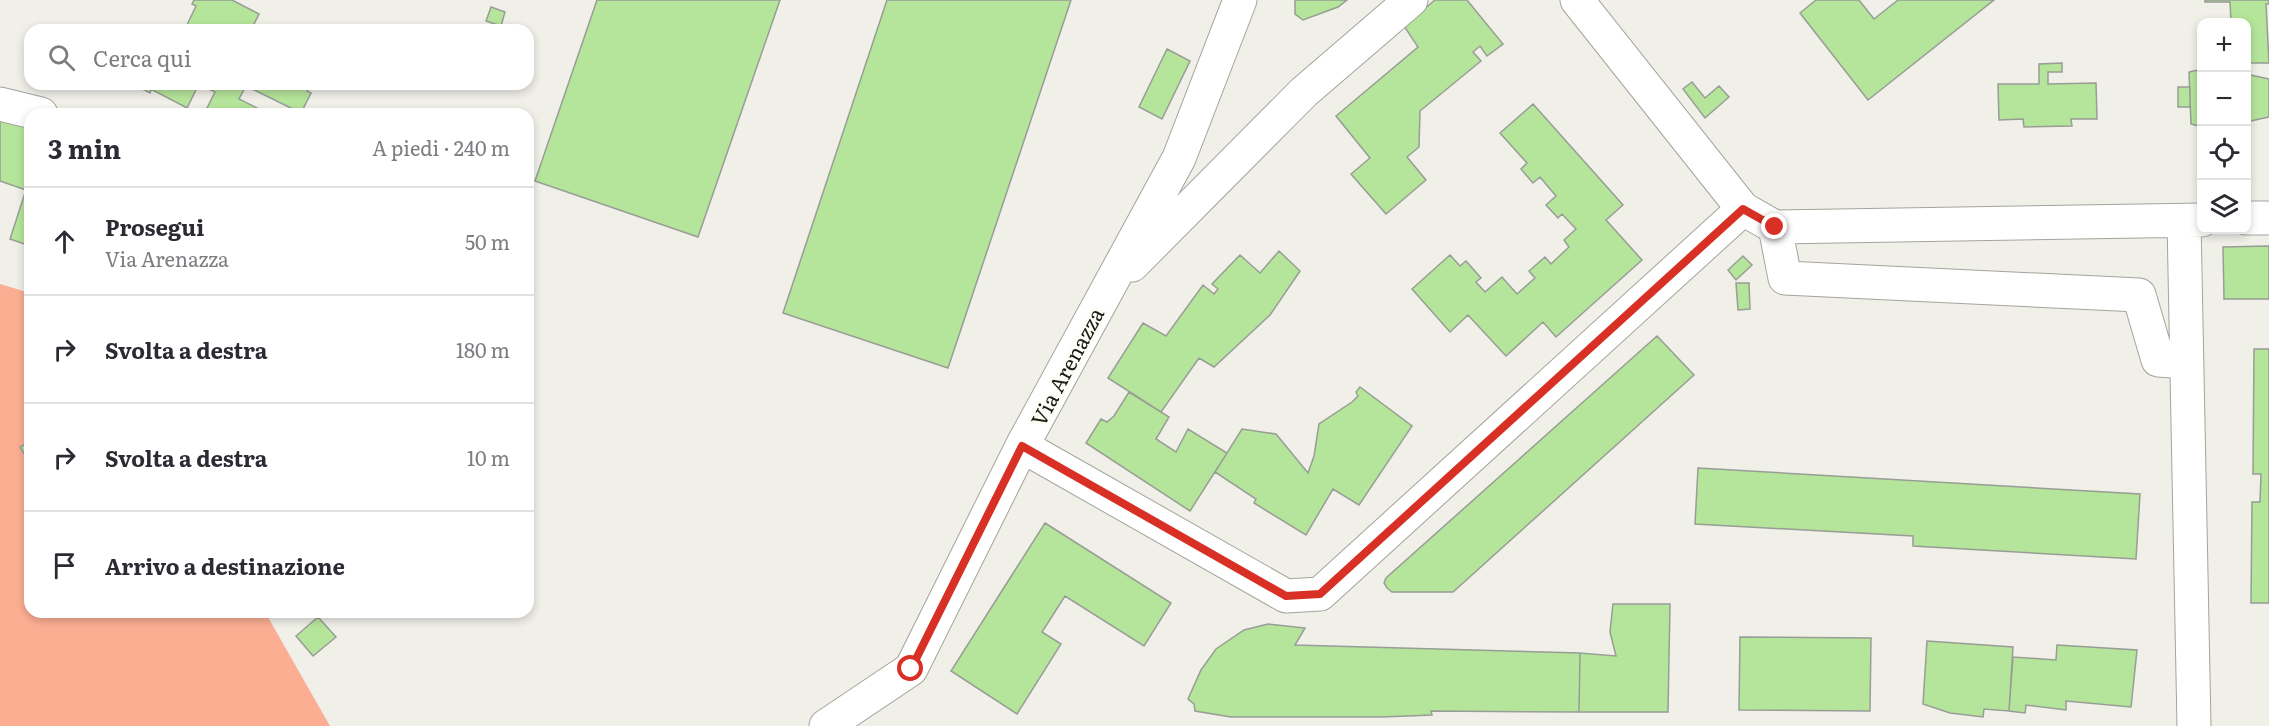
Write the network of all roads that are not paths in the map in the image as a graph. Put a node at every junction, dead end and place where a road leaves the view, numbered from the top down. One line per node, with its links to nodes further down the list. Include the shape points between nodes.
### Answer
1 (1240, 0): 11 (street, Via Arenazza, via 1179,158)
2 (1411, 0): 11 (street, via 1304,92)
3 (1576, 0): 6 (street)
4 (0, 104): 5 (street)
5 (24, 110)
6 (1743, 209): 10 (street); 13 (street, via 1320,594 1286,596)
7 (2251, 218): 8 (street)
8 (2269, 218)
9 (2193, 220): 10 (street); 12 (street)
10 (1775, 227): 12 (street, via 1785,278 2139,295 2158,360)
11 (1106, 291): 13 (street, Via Arenazza)
12 (2187, 362): 15 (street)
13 (1022, 446): 14 (street, Via Arenazza, via 911,669)
14 (826, 726)
15 (2194, 726)

